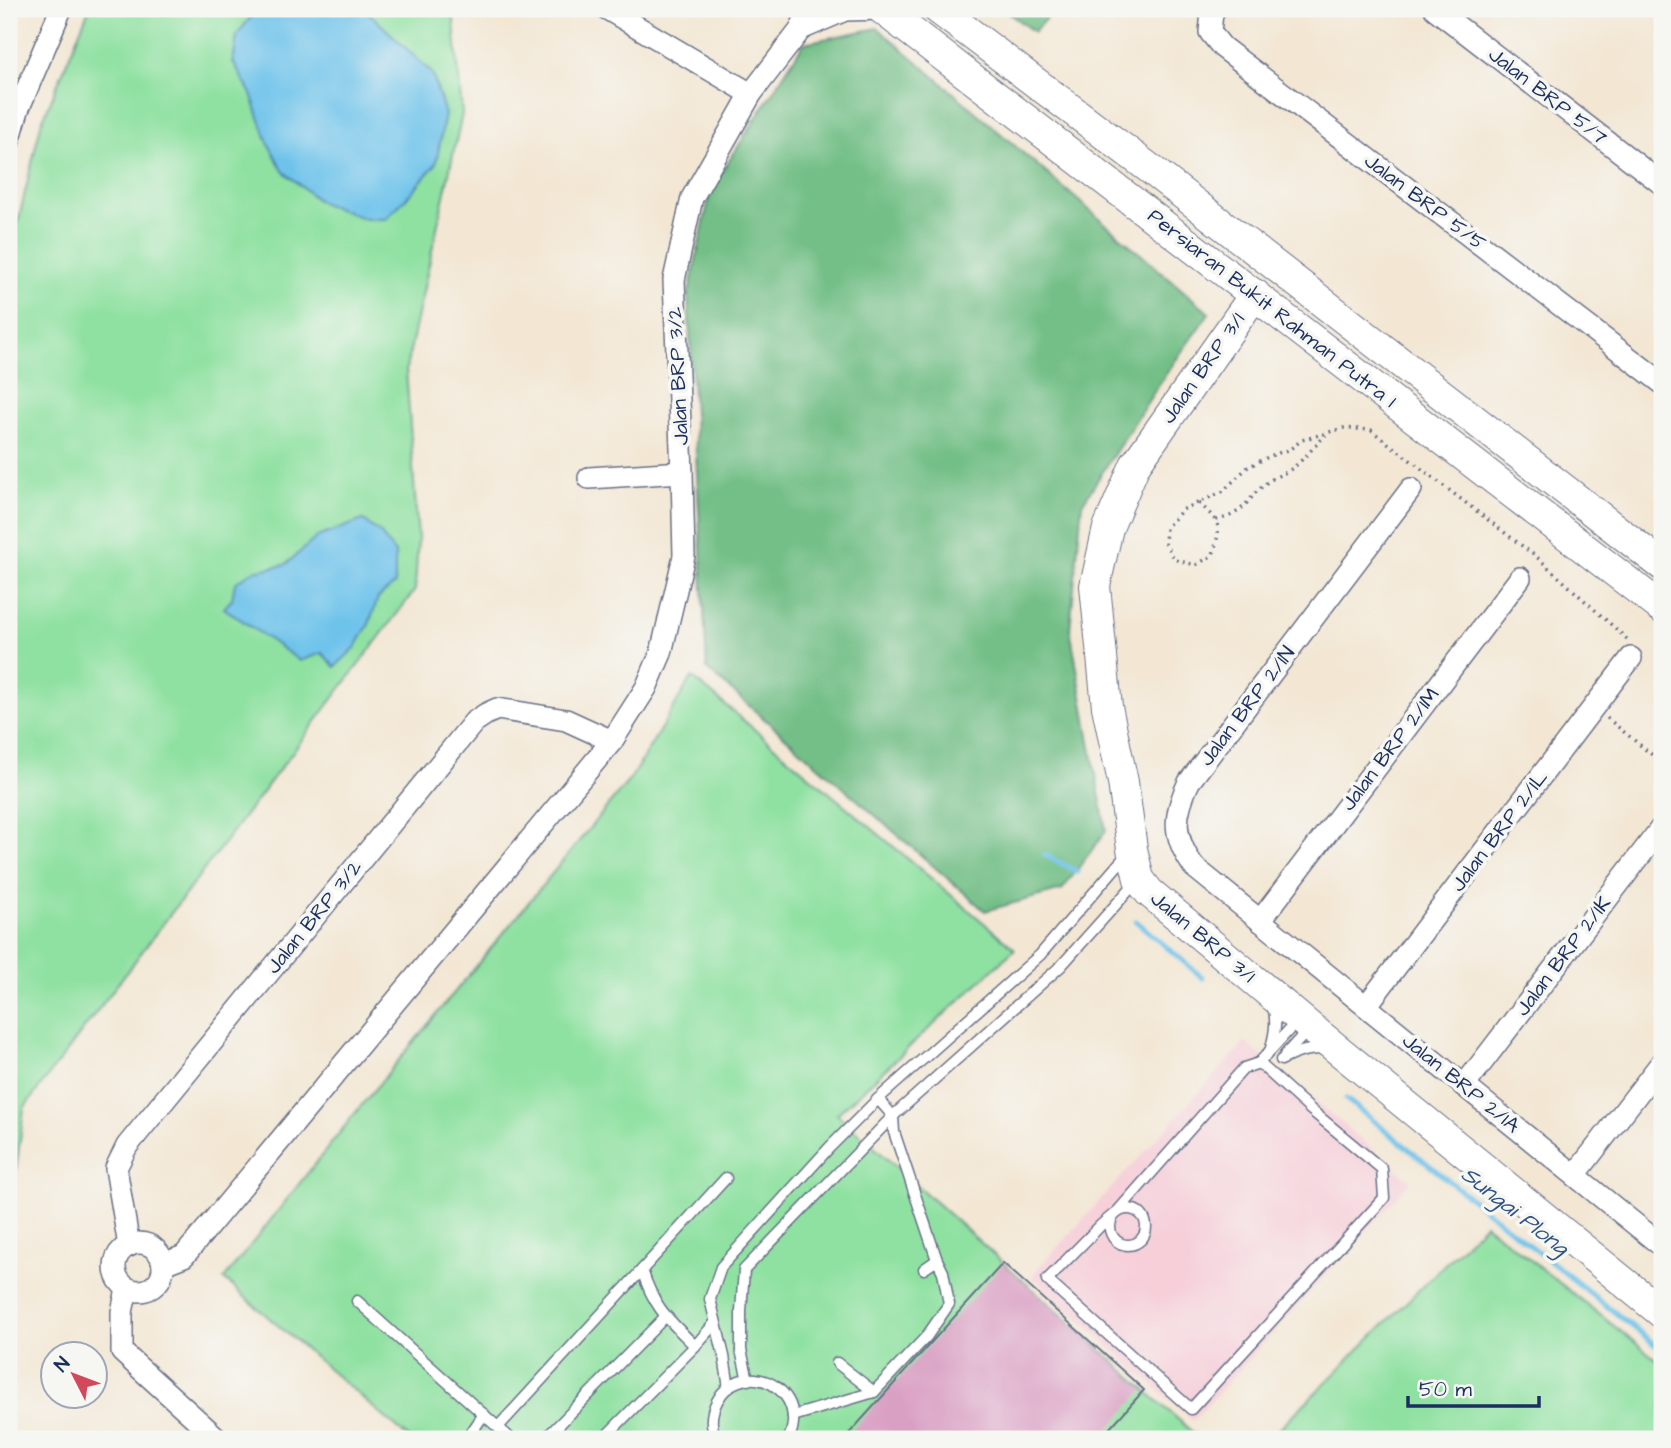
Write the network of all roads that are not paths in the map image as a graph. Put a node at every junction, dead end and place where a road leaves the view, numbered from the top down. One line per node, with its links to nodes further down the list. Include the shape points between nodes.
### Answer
1 (61, 9): 9 (street)
2 (607, 9): 8 (street)
3 (882, 9): 7 (street, Jalan BRP 3/2, via 845,10); 14 (main road, Persiaran Bukit Rahman Putra 1)
4 (938, 9): 11 (main road, Persiaran Bukit Rahman Putra 1)
5 (1215, 9): 15 (street, Jalan BRP 5/5, via 1210,32 1222,47)
6 (1434, 9): 12 (street, Jalan BRP 5/7)
7 (805, 19): 8 (street, Jalan BRP 3/2)
8 (751, 94): 16 (street, Jalan BRP 3/2, via 692,198 674,280)
9 (13, 109): 10 (street)
10 (9, 142)
11 (1153, 171): 13 (main road, Persiaran Bukit Rahman Putra 1); 14 (main road, via 1165,197 1239,254 1250,271)
12 (1662, 184)
13 (1308, 291): 14 (main road, via 1287,288); 19 (main road, Persiaran Bukit Rahman Putra 1)
14 (1255, 294): 21 (main road, Persiaran Bukit Rahman Putra 1); 25 (main road, Jalan BRP 3/1, via 1135,465 1105,539 1095,586 1107,707)
15 (1662, 383)
16 (682, 472): 17 (street); 23 (street, Jalan BRP 3/2, via 684,555 661,653 646,688)
17 (589, 478)
18 (1412, 489): 27 (street, Jalan BRP 2/1N, via 1189,782 1181,799 1177,825 1183,851 1194,867)
19 (1662, 565)
20 (1520, 578): 27 (street, Jalan BRP 2/1M)
21 (1662, 608)
22 (1630, 650): 29 (street, Jalan BRP 2/1L)
23 (612, 741): 42 (street, Jalan BRP 3/2, via 566,720 497,709 474,722 127,1146 116,1168); 45 (street, Jalan BRP 3/2, via 184,1256)
24 (1662, 827): 37 (street, Jalan BRP 2/1K)
25 (1132, 849): 26 (main road, Jalan BRP 3/1); 38 (lane, via 1040,955)
26 (1139, 879): 28 (main road, Jalan BRP 3/1); 39 (lane, via 1061,966)
27 (1260, 920): 29 (street, Jalan BRP 2/1A)
28 (1270, 994): 30 (main road, Jalan BRP 3/1); 31 (lane, via 1276,1016)
29 (1367, 1005): 37 (street, Jalan BRP 2/1A)
30 (1305, 1023): 31 (lane); 32 (main road, Jalan BRP 3/1); 33 (lane)
31 (1270, 1051): 35 (lane)
32 (1340, 1051): 33 (lane, via 1300,1051); 50 (main road, Jalan BRP 3/1)
33 (1281, 1060): 36 (lane)
34 (1662, 1062): 40 (street)
35 (1259, 1063): 36 (lane); 36 (lane, via 1244,1068 1117,1212 1047,1280 1191,1409 1384,1198 1382,1168)
36 (1269, 1072)
37 (1464, 1086): 40 (street, Jalan BRP 2/1A)
38 (878, 1099): 39 (lane); 52 (lane, via 721,1267 710,1299)
39 (893, 1116): 44 (lane, via 894,1132); 55 (lane, via 744,1270 741,1350)
40 (1575, 1175): 43 (street, Jalan BRP 2/1A)
41 (726, 1178): 47 (lane)
42 (129, 1246): 45 (street, via 147,1245 158,1252); 48 (street, via 118,1256 115,1270)
43 (1662, 1246)
44 (937, 1260): 46 (lane); 57 (lane, via 949,1304 927,1336)
45 (163, 1264): 48 (street, via 155,1285 142,1291)
46 (924, 1269)
47 (642, 1270): 51 (lane); 60 (lane)
48 (127, 1289): 62 (street, via 122,1352)
49 (357, 1301): 58 (lane)
50 (1662, 1313)
51 (665, 1317): 53 (lane); 65 (lane)
52 (715, 1323): 53 (lane); 56 (lane)
53 (695, 1346): 66 (lane)
54 (836, 1363): 57 (lane)
55 (748, 1380): 56 (lane); 59 (lane, via 777,1386 790,1401)
56 (729, 1388): 61 (lane, via 713,1409)
57 (874, 1392): 59 (lane)
58 (484, 1415): 60 (lane); 63 (lane)
59 (793, 1416): 67 (lane)
60 (498, 1427): 64 (lane)
61 (717, 1438)
62 (218, 1439)
63 (467, 1439)
64 (511, 1439)
65 (545, 1439)
66 (603, 1439)
67 (789, 1439)

